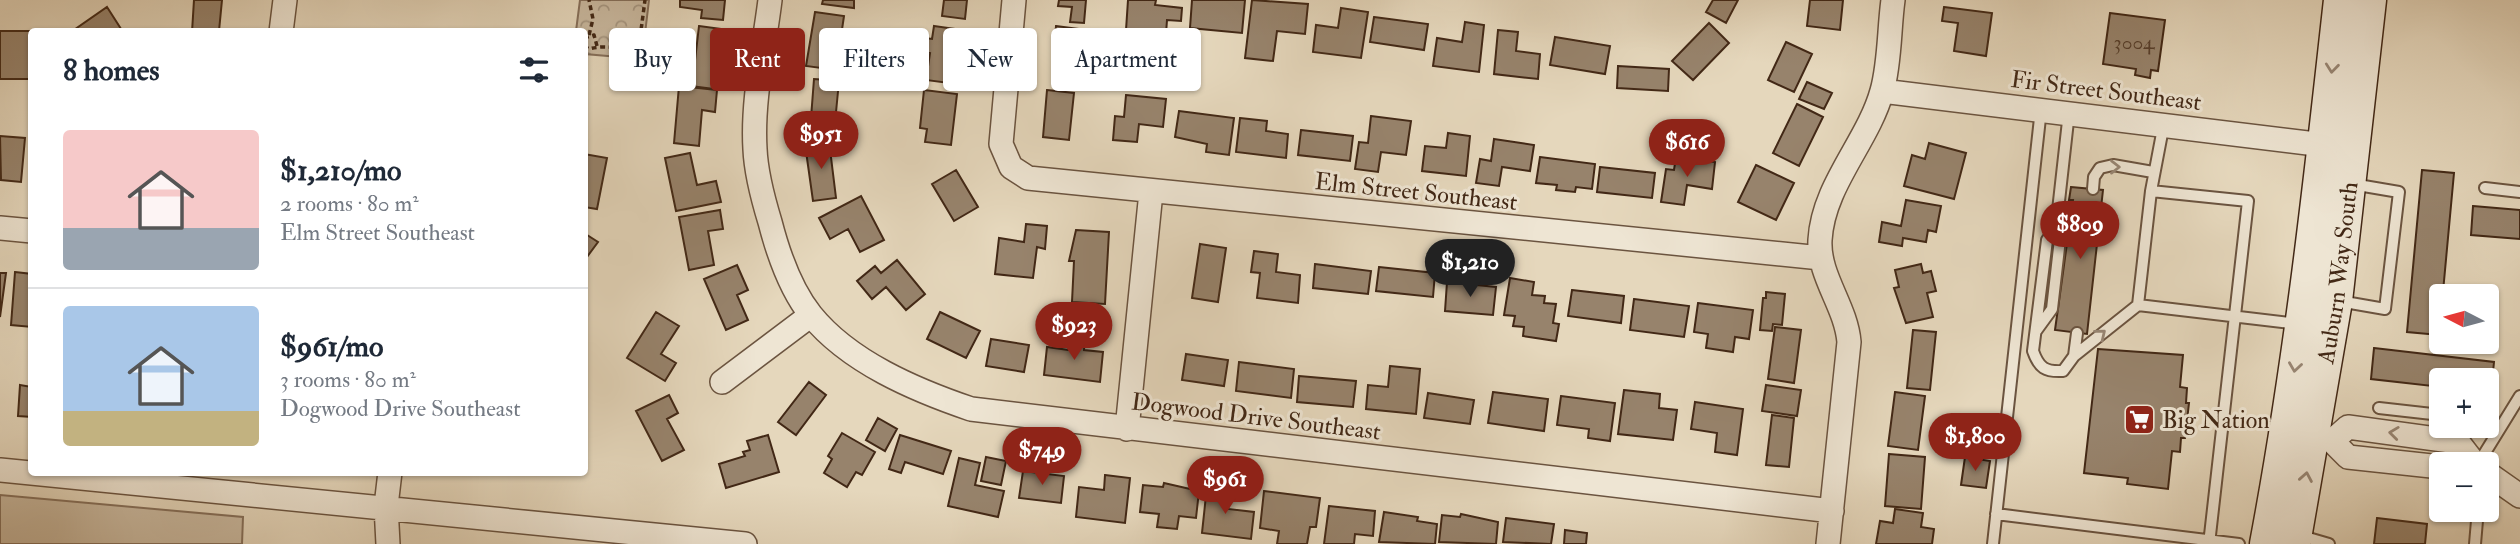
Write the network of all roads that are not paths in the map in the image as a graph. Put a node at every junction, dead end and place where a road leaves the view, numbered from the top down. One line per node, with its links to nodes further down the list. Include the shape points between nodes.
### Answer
1 (285, 0): 7 (street)
2 (770, 0): 25 (street, via 754,149 776,243)
3 (1014, 0): 18 (street, Elm Street Southeast, via 1001,144 1011,167 1028,178)
4 (1893, 0): 8 (street)
5 (2340, 0): 12 (main road, Auburn Way South, one-way to 12)
6 (2370, 0): 14 (main road, Auburn Way South)
7 (282, 28)
8 (1882, 91): 9 (street, Fir Street Southeast); 22 (street, via 1824,213)
9 (2041, 109): 10 (street, Fir Street Southeast); 49 (lane)
10 (2069, 112): 11 (street, Fir Street Southeast); 29 (lane, via 2056,228 2048,240 2033,351 2039,365 2049,372 2063,371)
11 (2164, 123): 12 (street, Fir Street Southeast); 13 (lane)
12 (2324, 145): 23 (main road, via 2336,149 2338,162 2328,260); 27 (main road, Auburn Way South)
13 (2152, 172): 16 (lane, one-way to 13, via 2100,168 2113,165); 17 (lane)
14 (2349, 183): 23 (main road, Auburn Way South); 23 (lane, via 2399,192 2385,309)
15 (2485, 188): 19 (lane)
16 (2093, 189)
17 (2151, 191): 24 (lane); 26 (lane, via 2248,201)
18 (1151, 192): 22 (street, Elm Street Southeast); 34 (street)
19 (2520, 192)
20 (0, 228): 21 (street)
21 (28, 231)
22 (1821, 258): 48 (street, via 1844,315 1849,342)
23 (2337, 293): 36 (main road, Auburn Way South)
24 (2138, 305): 26 (lane); 29 (lane, one-way to 24)
25 (811, 315): 30 (street); 34 (street, Dogwood Drive Southeast, via 862,358 937,397 971,409)
26 (2235, 317): 27 (lane); 53 (lane)
27 (2301, 324): 36 (main road, Auburn Way South, one-way to 36)
28 (2077, 333): 29 (lane)
29 (2074, 356)
30 (722, 382)
31 (2520, 396): 39 (lane)
32 (2379, 408): 33 (lane)
33 (2429, 414)
34 (1127, 429): 48 (street, Dogwood Drive Southeast)
35 (2429, 432): 36 (street, one-way to 36, via 2348,427)
36 (2310, 437): 40 (street, via 2347,457); 51 (main road, Auburn Way South, one-way to 36); 59 (main road, Auburn Way South)
37 (2453, 438): 38 (street)
38 (2466, 452)
39 (2493, 452)
40 (2429, 466)
41 (0, 470): 42 (street)
42 (28, 473)
43 (64, 476): 47 (street)
44 (390, 476): 47 (street)
45 (2499, 483): 46 (street)
46 (2520, 496)
47 (386, 506): 52 (street); 54 (street)
48 (1832, 511): 56 (street)
49 (1996, 514): 53 (lane); 57 (lane)
50 (2477, 522): 61 (lane)
51 (2295, 539): 60 (lane)
52 (671, 540): 55 (street)
53 (2209, 542): 58 (lane)
54 (388, 544)
55 (745, 544)
56 (1828, 544)
57 (1993, 544)
58 (2239, 544)
59 (2266, 544)
60 (2329, 544)
61 (2475, 544)

